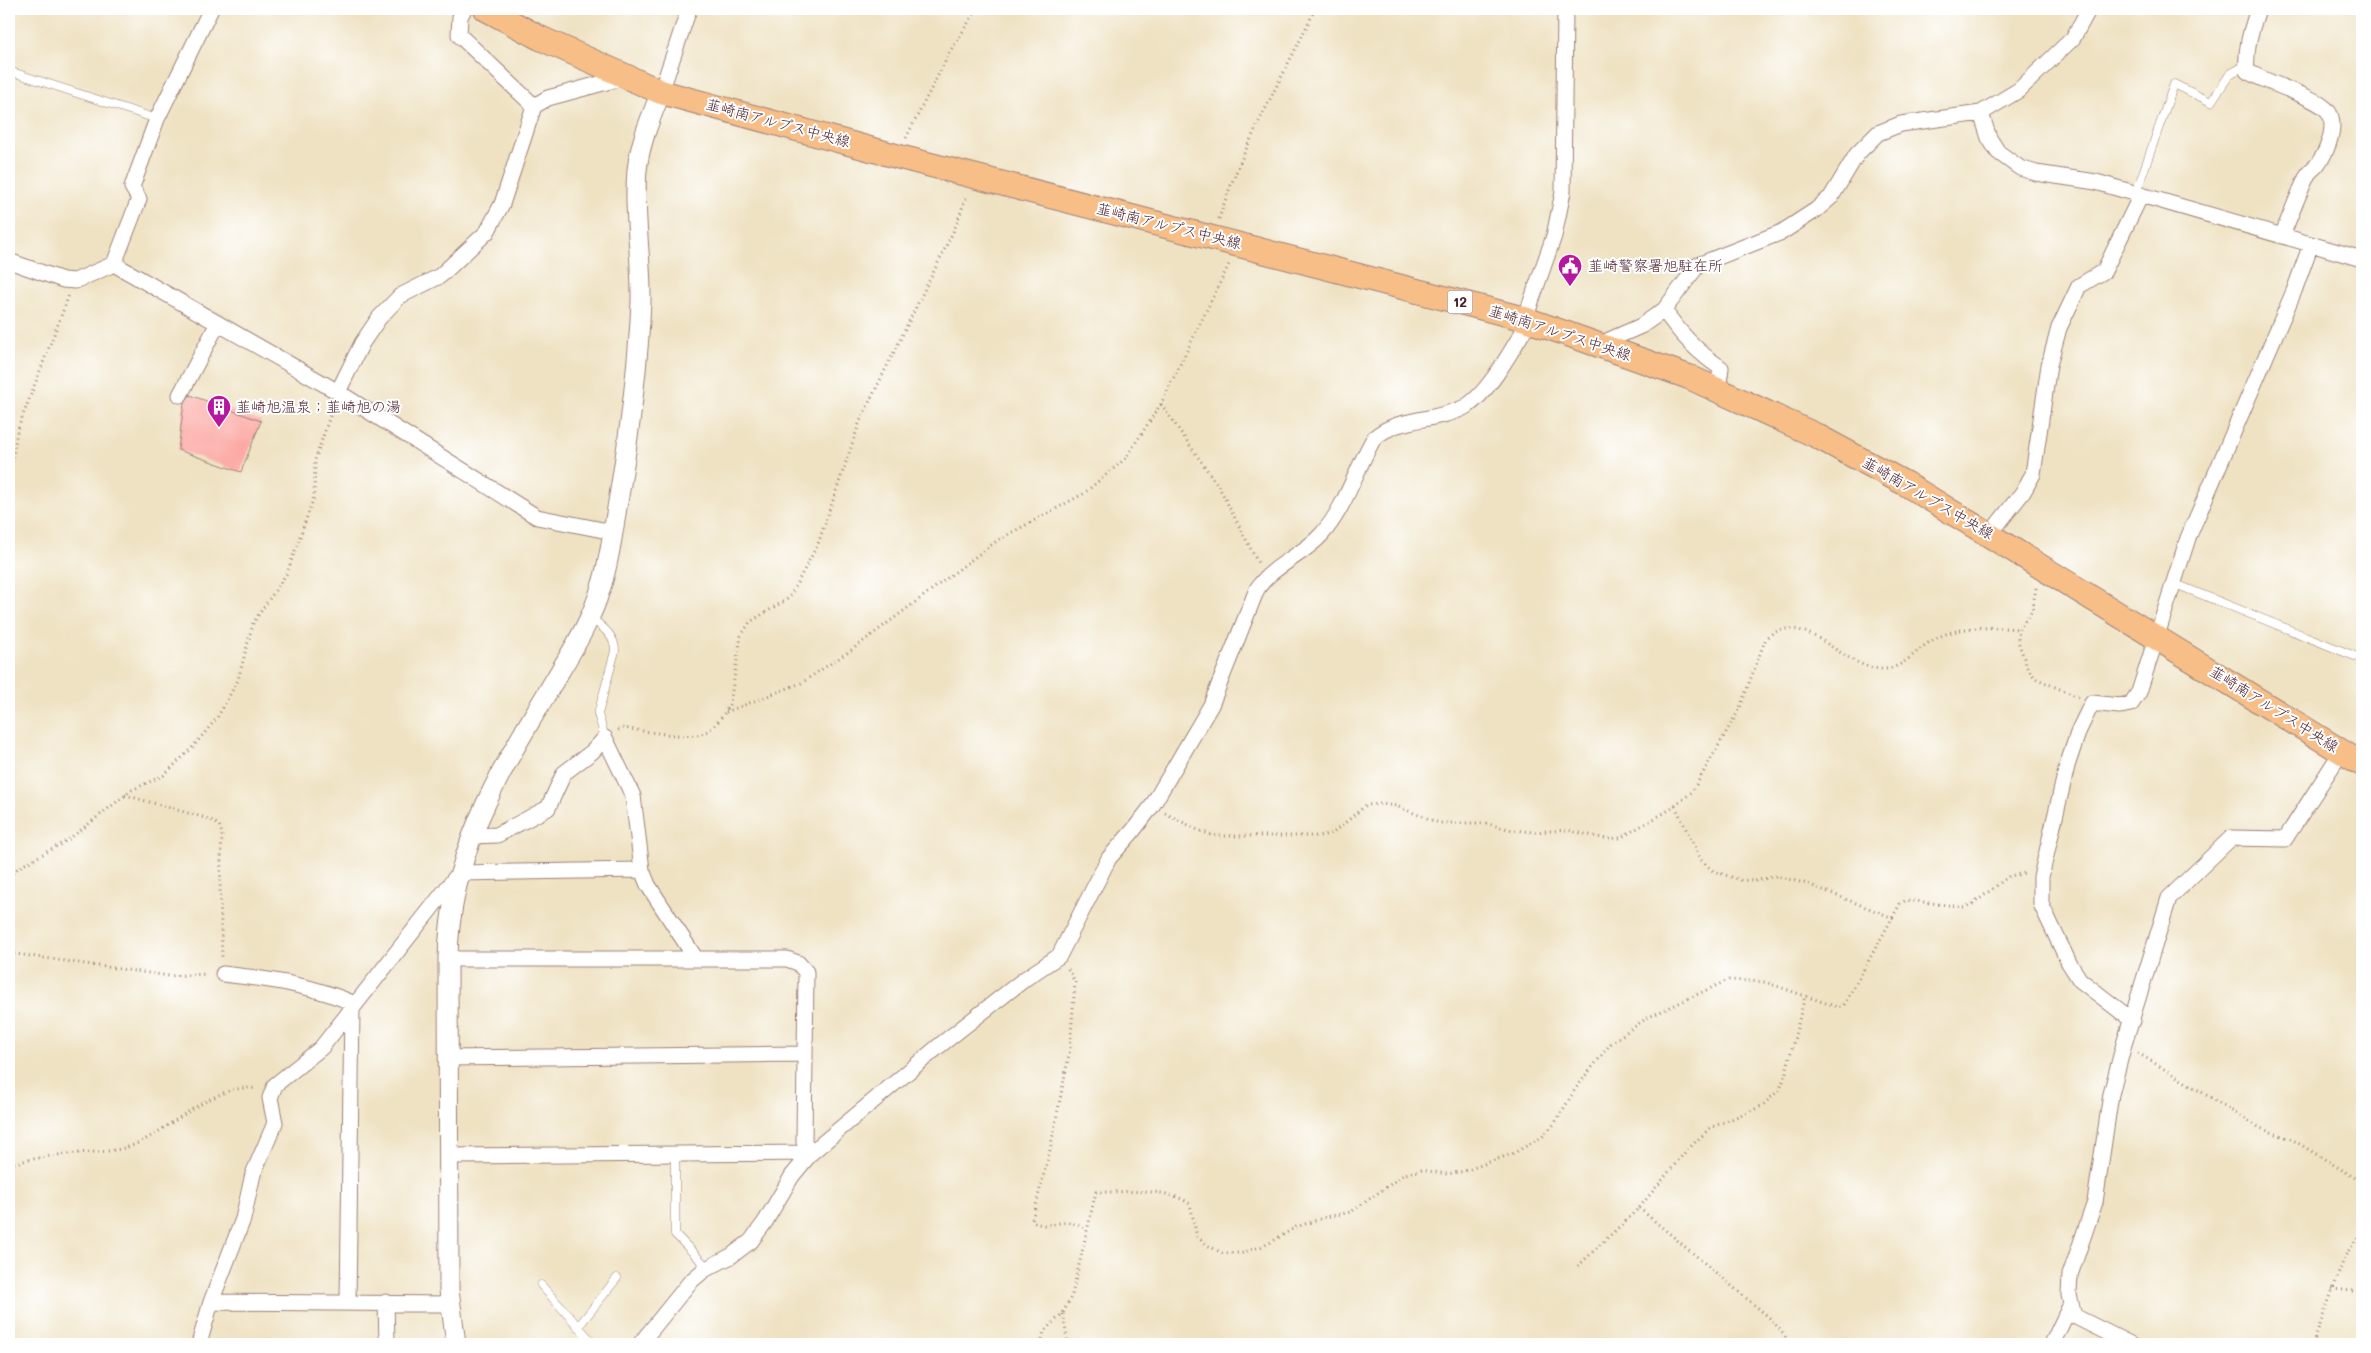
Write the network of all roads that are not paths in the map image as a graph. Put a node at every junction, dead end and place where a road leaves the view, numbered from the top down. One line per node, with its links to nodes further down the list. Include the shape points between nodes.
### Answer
1 (211, 9): 14 (street)
2 (464, 9): 12 (street, via 460,17 460,35)
3 (486, 9): 10 (main road, 韮崎南アルプス中央線 / 12, via 540,38)
4 (689, 9): 11 (street)
5 (1565, 9): 22 (street, via 1563,192 1554,236)
6 (2089, 9): 13 (street, via 2073,38 2019,90)
7 (2258, 9): 8 (street, via 2247,44)
8 (2246, 65): 15 (lane, via 2230,74 2211,102 2174,84); 16 (street, via 2247,71 2260,79 2317,103 2327,110 2331,120 2331,135 2319,163 2308,173)
9 (9, 71): 14 (lane)
10 (626, 76): 11 (main road, 韮崎南アルプス中央線 / 12); 12 (street, via 548,98)
11 (662, 92): 22 (main road, 韮崎南アルプス中央線 / 12); 28 (street, via 643,135 637,171 641,302 627,450)
12 (534, 106): 26 (street, via 502,204 487,232 440,276 400,296 362,344)
13 (1981, 113): 15 (street, via 1989,138 1998,152 2020,168 2096,182); 21 (street, via 1901,124 1878,133 1857,154 1831,197 1816,210 1782,232 1698,265)
14 (157, 119): 20 (street, via 132,187 139,199)
15 (2138, 194): 16 (street); 29 (street, via 2104,270 2079,286 2059,328 2050,365 2034,474)
16 (2282, 236): 17 (street)
17 (2310, 244): 18 (street); 30 (street, via 2290,300 2188,538)
18 (2362, 259)
19 (9, 261): 20 (street, via 63,280 75,281)
20 (114, 264): 23 (street)
21 (1664, 310): 24 (street, via 1641,326); 25 (street, via 1681,336 1721,368)
22 (1527, 320): 24 (main road, 韮崎南アルプス中央線 / 12); 47 (street, via 1500,368 1480,394 1465,406 1385,428 1374,438 1331,523 1319,538 1265,576 1256,589 1211,705 1152,806 1109,858 1059,956 939,1046)
23 (217, 325): 26 (street); 27 (street)
24 (1600, 344): 25 (main road, 韮崎南アルプス中央線 / 12)
25 (1718, 390): 29 (main road, 韮崎南アルプス中央線 / 12, via 1840,448)
26 (338, 392): 28 (street, via 537,517)
27 (180, 395)
28 (613, 532): 31 (street, via 602,586)
29 (1990, 534): 32 (main road, 韮崎南アルプス中央線 / 12)
30 (2173, 583): 32 (street); 33 (lane)
31 (590, 618): 34 (lane, via 608,632 615,643 598,714); 37 (street, via 503,768)
32 (2156, 636): 35 (main road, 韮崎南アルプス中央線 / 12); 44 (street, via 2139,692 2131,704 2092,704 2079,730 2042,871 2041,904 2069,963 2080,980)
33 (2362, 659)
34 (605, 738): 37 (street, via 564,773 548,808 497,835); 38 (street, via 633,796)
35 (2342, 751): 36 (main road, 韮崎南アルプス中央線 / 12); 44 (street, via 2285,839 2231,838 2169,898)
36 (2362, 764)
37 (471, 836): 39 (street)
38 (642, 870): 39 (street); 41 (street, via 648,885)
39 (459, 873): 40 (street, via 448,928); 43 (street)
40 (448, 959): 41 (street); 46 (street)
41 (696, 959): 45 (street, via 787,960 798,963 806,972)
42 (223, 974): 43 (street, via 301,985 334,994)
43 (353, 1006): 53 (street, via 321,1048 275,1085 270,1098 275,1123 253,1174 243,1219); 54 (street)
44 (2133, 1021): 57 (street, via 2111,1094 2095,1202 2070,1275)
45 (804, 1054): 46 (street); 47 (street, via 804,1142)
46 (447, 1058): 49 (street)
47 (811, 1153): 48 (street); 50 (street, via 792,1176 751,1241)
48 (675, 1154): 49 (street); 50 (lane, via 675,1234)
49 (448, 1156): 56 (street)
50 (708, 1268): 63 (street, via 690,1282)
51 (617, 1278): 58 (lane)
52 (541, 1285): 58 (lane)
53 (211, 1302): 54 (street); 59 (street)
54 (348, 1302): 55 (street)
55 (386, 1302): 56 (street); 60 (street)
56 (450, 1304): 61 (street)
57 (2071, 1304): 64 (street); 65 (street, via 2074,1316)
58 (578, 1327): 62 (lane)
59 (199, 1344)
60 (387, 1344)
61 (456, 1344)
62 (594, 1344)
63 (640, 1344)
64 (2052, 1344)
65 (2130, 1344)

